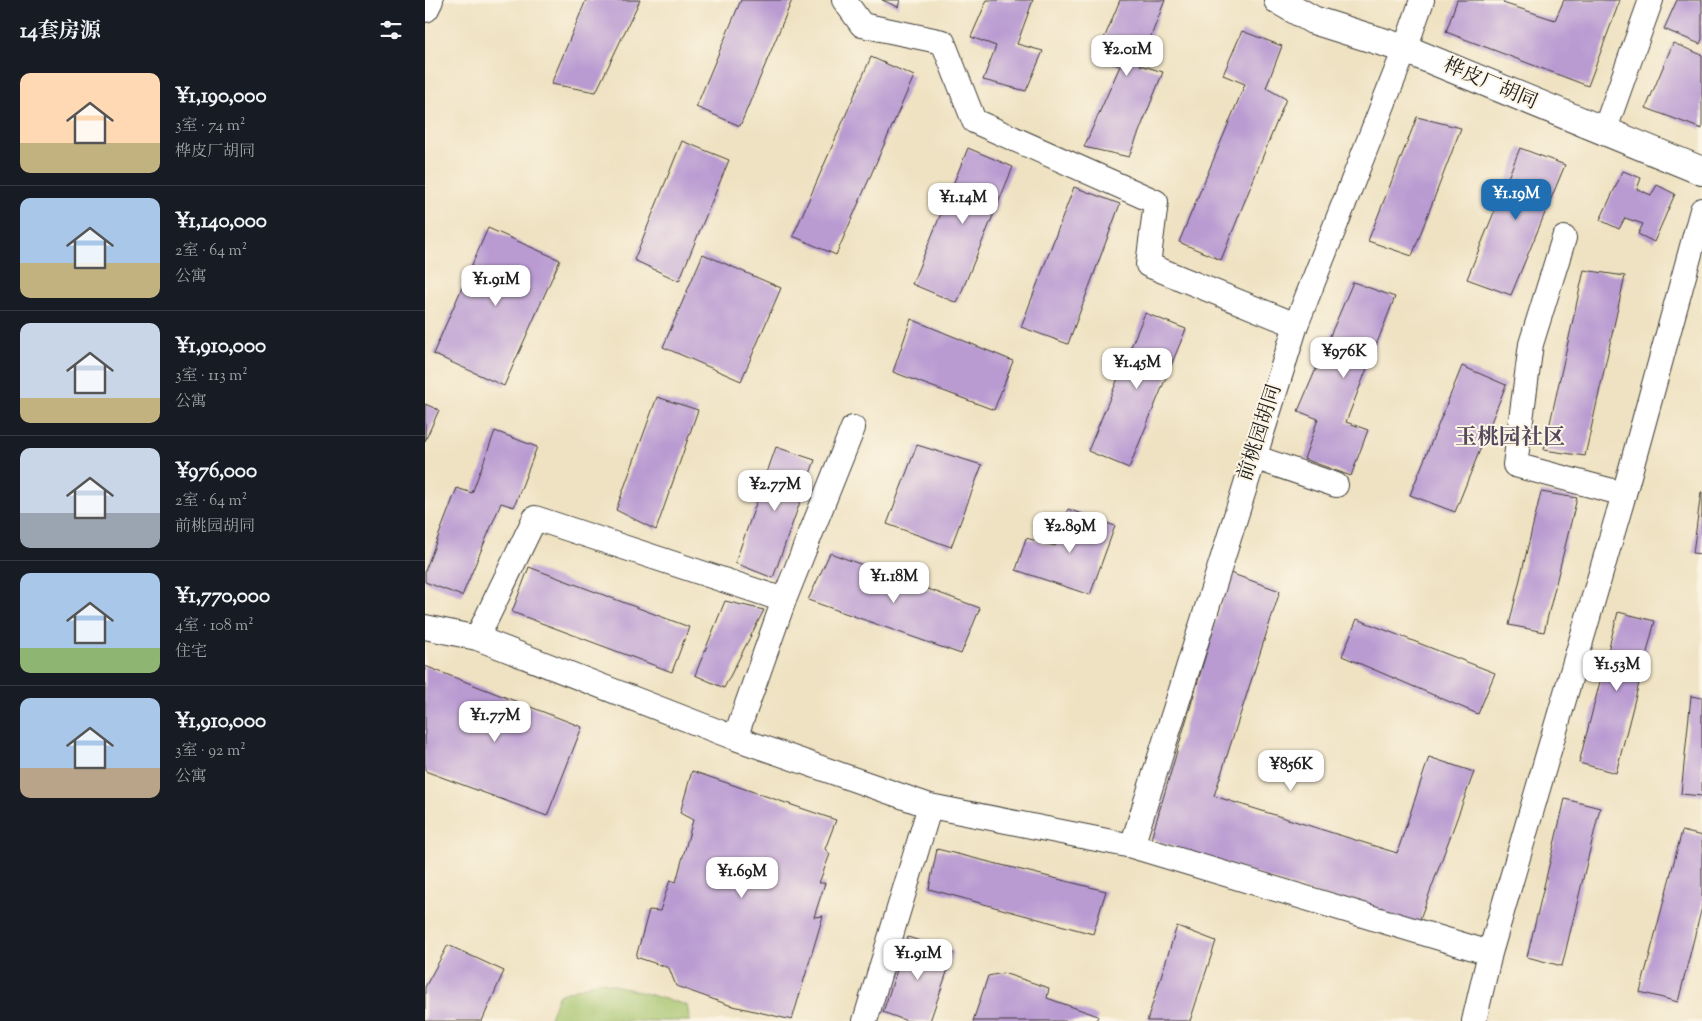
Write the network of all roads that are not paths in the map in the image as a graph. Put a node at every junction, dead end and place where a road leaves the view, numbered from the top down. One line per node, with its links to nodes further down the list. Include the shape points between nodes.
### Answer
1 (429, 0): 6 (street)
2 (844, 0): 12 (street, via 862,25 943,42 974,121 1156,202 1148,265)
3 (1278, 0): 7 (street, 桦皮厂胡同, via 1313,20)
4 (1422, 0): 7 (street, 前桃园胡同)
5 (1651, 0): 8 (street)
6 (425, 8)
7 (1405, 49): 8 (street, 桦皮厂胡同); 12 (street, 前桃园胡同)
8 (1604, 132): 9 (street, 桦皮厂胡同)
9 (1702, 171)
10 (1702, 210): 16 (street)
11 (1564, 238): 16 (street, via 1531,344 1515,466)
12 (1296, 325): 14 (street, 前桃园胡同)
13 (853, 428): 17 (street)
14 (1254, 457): 15 (street); 22 (street, 前桃园胡同)
15 (1336, 485)
16 (1624, 494): 23 (street)
17 (784, 600): 19 (street, via 535,518); 20 (street)
18 (425, 627): 19 (street)
19 (477, 638): 20 (street)
20 (735, 738): 21 (street)
21 (930, 806): 22 (street); 24 (street)
22 (1132, 846): 23 (street)
23 (1490, 953): 25 (street)
24 (865, 1021)
25 (1474, 1021)

